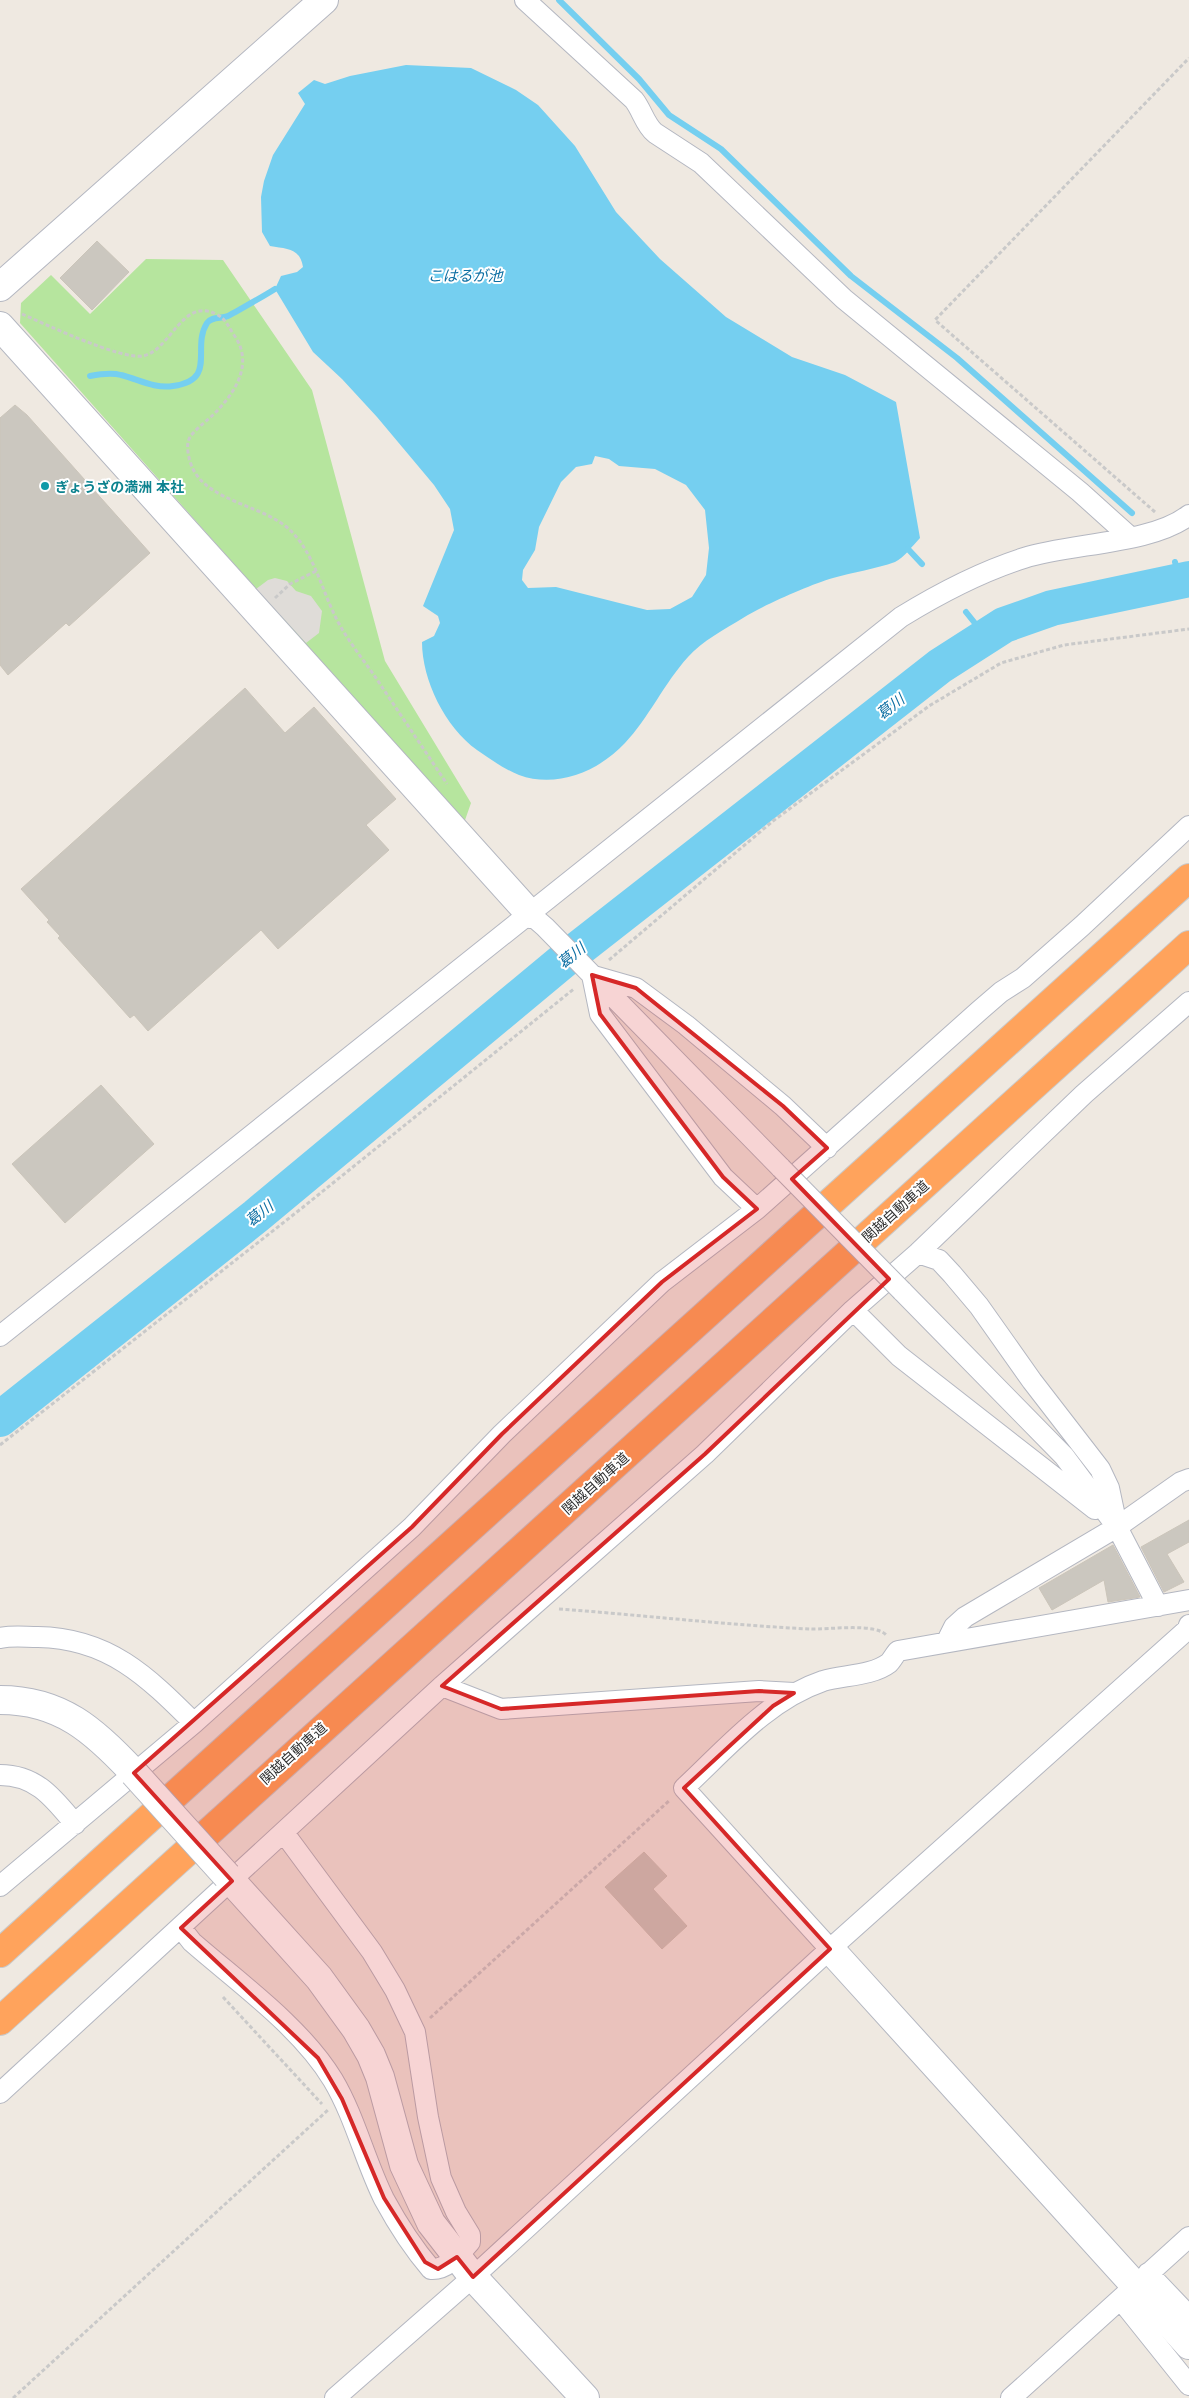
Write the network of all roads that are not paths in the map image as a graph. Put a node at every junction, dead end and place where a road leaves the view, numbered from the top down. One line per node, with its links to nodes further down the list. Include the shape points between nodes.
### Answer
1 (324, 0): 3 (street)
2 (525, 0): 6 (street, via 634,100 649,129 701,163 844,299 1080,492)
3 (0, 287)
4 (8, 319): 9 (street, via 439,814)
5 (1189, 516): 6 (street, via 1158,532)
6 (1130, 537): 9 (street, via 1025,558 937,594 901,617)
7 (1189, 826): 13 (street, via 1082,926 1023,978 1001,992)
8 (1189, 878): 37 (highway)
9 (537, 920): 11 (street); 17 (street)
10 (1189, 945): 38 (highway, 関越自動車道)
11 (590, 973): 13 (street, via 636,988 686,1025); 14 (street, via 600,1014 723,1177); 19 (street, bridge, via 1064,1456)
12 (1189, 1002): 15 (street, via 1084,1094)
13 (828, 1148): 14 (street)
14 (757, 1209): 28 (street, via 662,1282 502,1434 412,1527)
15 (918, 1253): 16 (street); 19 (street, via 939,1260 962,1287 1100,1469 1109,1488)
16 (853, 1310): 19 (street, via 899,1356); 25 (street, via 705,1454)
17 (0, 1336)
18 (1189, 1479): 19 (street)
19 (1117, 1526): 21 (street); 24 (street, via 965,1616 954,1627)
20 (1189, 1600): 21 (street)
21 (1158, 1606): 24 (street)
22 (1189, 1628): 36 (street)
23 (0, 1638): 28 (street, via 55,1637 92,1646 125,1661 153,1682)
24 (948, 1641): 26 (street, via 898,1651 889,1663 823,1681)
25 (442, 1686): 26 (street, via 501,1709 759,1691); 32 (street)
26 (794, 1693): 36 (street, via 773,1706 684,1788)
27 (0, 1700): 29 (street, via 41,1704 74,1719 92,1731)
28 (194, 1722): 29 (street)
29 (134, 1773): 31 (street); 33 (street, bridge)
30 (0, 1775): 31 (street, via 26,1780 48,1792)
31 (75, 1824): 34 (street)
32 (284, 1833): 33 (street); 41 (street, via 372,1952 415,2032 441,2178 470,2235)
33 (229, 1878): 35 (street); 41 (street, via 319,1978 356,2029 380,2077 416,2195 431,2223)
34 (0, 1886)
35 (180, 1928): 39 (street); 41 (street, via 293,2031 318,2058 334,2082 334,2108 384,2198 430,2269)
36 (830, 1949): 41 (street); 42 (street)
37 (0, 1954)
38 (0, 2021)
39 (0, 2093)
40 (1189, 2237): 42 (street)
41 (465, 2267): 46 (street); 47 (street)
42 (1134, 2286): 43 (street); 44 (street); 45 (street); 48 (street)
43 (1189, 2316)
44 (1189, 2345)
45 (1189, 2385)
46 (335, 2398)
47 (585, 2398)
48 (1011, 2398)

